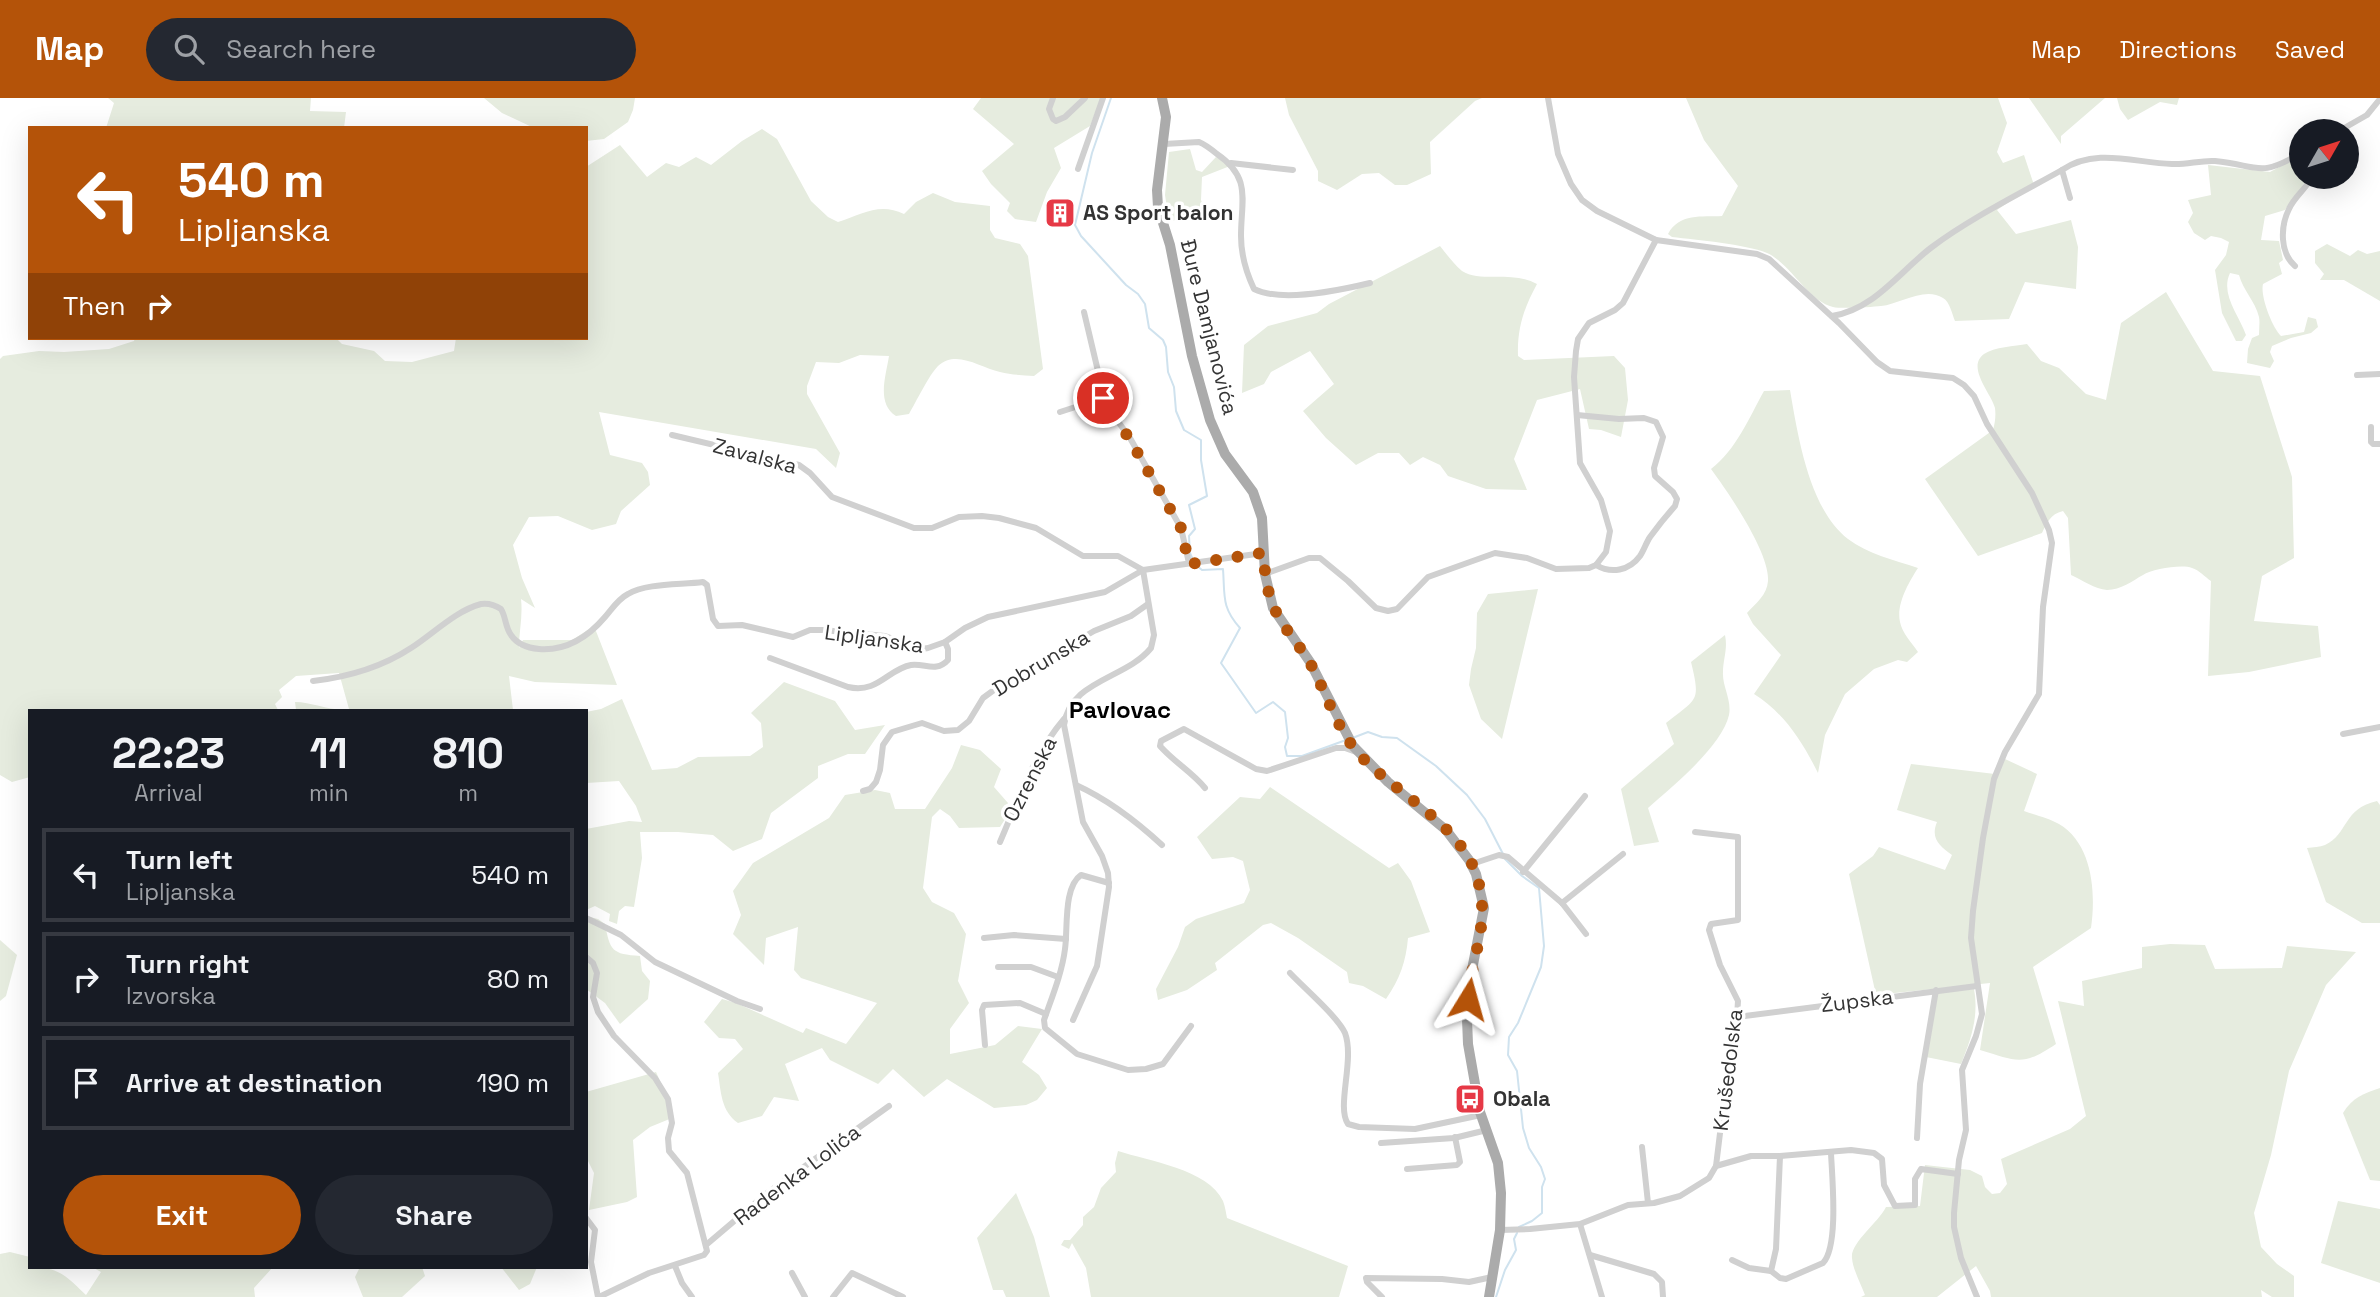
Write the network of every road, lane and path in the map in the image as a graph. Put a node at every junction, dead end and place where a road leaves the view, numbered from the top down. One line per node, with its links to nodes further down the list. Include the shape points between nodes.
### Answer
1 (1053, 98): 2 (street, via 1049,109 1056,121)
2 (1085, 98)
3 (1102, 98): 11 (street)
4 (1162, 98): 8 (main road, Đure Damjanovića)
5 (1548, 98): 16 (street, via 1558,154 1576,192 1597,211)
6 (2380, 99): 7 (street)
7 (2359, 120)
8 (1164, 144): 10 (street, via 1199,142); 29 (main road, Đure Damjanovića, via 1158,207 1192,356 1216,437 1257,502)
9 (2289, 160): 13 (street, via 2260,170 2213,161 2169,164 2090,159)
10 (1231, 163): 12 (street); 18 (street, via 1242,189 1244,265 1254,289 1282,294)
11 (1077, 169)
12 (1293, 170)
13 (2062, 170): 15 (street); 20 (street, via 1932,247 1890,287 1844,314)
14 (2305, 189): 17 (street, via 2290,206 2284,230 2284,251)
15 (2070, 198)
16 (1656, 240): 20 (street, via 1769,259); 25 (street, via 1623,303 1590,323 1578,339)
17 (2295, 267)
18 (1370, 283)
19 (1084, 312): 23 (street)
20 (1832, 316): 62 (street, via 1877,362 1891,370 1953,378 1965,385 2032,493 2049,530 2051,555 2039,694 1994,779 1983,838 1971,938)
21 (2380, 374): 22 (street)
22 (2357, 375)
23 (1103, 398): 24 (street); 30 (street, via 1181,528)
24 (1060, 412)
25 (1577, 415): 31 (street, via 1580,463 1601,499 1610,531 1606,552); 31 (street, via 1656,422 1663,437 1655,476 1677,499 1633,562 1607,572)
26 (2371, 427): 28 (street, via 2371,442)
27 (672, 435): 32 (street, Zavalska, via 799,465 832,497 914,528 932,528 959,517 999,518 1035,528 1083,556 1118,556)
28 (2380, 444)
29 (1263, 553): 30 (street, Lipljanska); 33 (main road, Đure Damjanovića)
30 (1190, 563): 32 (street, Lipljanska)
31 (1596, 565): 33 (street, via 1556,569 1495,553 1428,577 1397,609 1388,611 1376,608 1320,558)
32 (1143, 570): 34 (street, Ozrenska); 35 (street, Lipljanska, via 1105,592 988,617)
33 (1265, 574): 41 (main road, Đure Damjanovića, via 1273,608 1310,662)
34 (1149, 604): 38 (street, Ozrenska, via 1152,648 1082,692); 44 (street, Dobrunska, via 998,687 958,730 944,731 922,723 892,732 883,745 876,782)
35 (945, 642): 36 (street, Lipljanska, via 947,660 942,666 908,666 861,688); 37 (street, Lipljanska, via 922,649 884,636 810,630 793,637 742,625 718,626 703,582 640,589 619,600 578,642 559,648 529,648 515,640 501,609 483,604 393,658 348,676)
36 (770, 658)
37 (313, 681)
38 (1065, 717): 42 (street, Ozrenska); 47 (street, Ozrenska, via 1030,771)
39 (2380, 727): 40 (street)
40 (2343, 734)
41 (1355, 749): 43 (street, via 1336,748 1267,771 1184,729 1161,741 1168,756); 50 (main road, Đure Damjanovića, via 1446,830)
42 (1076, 785): 48 (street, via 1129,816); 52 (street, Ozrenska, via 1084,827 1102,856)
43 (1205, 788)
44 (863, 791)
45 (1585, 796): 51 (street)
46 (1695, 832): 66 (street, Krušedolska, via 1738,837 1738,920 1711,924 1709,930 1738,1001)
47 (1000, 842)
48 (1162, 845)
49 (1623, 854): 53 (street)
50 (1472, 864): 51 (street, via 1502,855); 71 (main road, Đure Damjanovića, via 1484,908 1466,1019)
51 (1523, 872): 53 (street)
52 (1109, 883): 57 (street, via 1082,875 1077,878 1067,907); 67 (street, Ozrenska, via 1097,966)
53 (1562, 903): 55 (street)
54 (588, 919): 64 (street, via 621,934 655,962)
55 (1586, 934)
56 (984, 938): 57 (street)
57 (1066, 939): 61 (street)
58 (588, 959): 86 (street, via 597,973 593,997 598,1012 614,1037 655,1078 667,1099 672,1123 669,1151 687,1173)
59 (998, 967): 61 (street, via 1031,967)
60 (1290, 973): 71 (street, via 1345,1035 1349,1068 1344,1114 1348,1124 1415,1129)
61 (1058, 977): 65 (street)
62 (1977, 986): 63 (street, Župska); 81 (street, via 1982,1014 1962,1070 1966,1129)
63 (1936, 990): 66 (street, Župska); 74 (street, via 1920,1084)
64 (760, 1009)
65 (1046, 1014): 68 (street, via 1045,1028 1077,1054 1128,1070 1163,1063); 69 (street, via 1020,1003 984,1005)
66 (1737, 1017): 79 (street, Krušedolska)
67 (1073, 1020)
68 (1191, 1026)
69 (985, 1045)
70 (889, 1106): 86 (street, Radenka Lolića, via 766,1194)
71 (1481, 1115): 72 (main road, Đure Damjanovića)
72 (1487, 1129): 73 (street); 85 (main road, Đure Damjanovića, via 1498,1163)
73 (1455, 1137): 75 (street); 80 (street, via 1457,1165)
74 (1917, 1138)
75 (1381, 1143)
76 (1642, 1147): 82 (street)
77 (1832, 1153): 78 (street); 81 (street, via 1879,1154 1884,1185 1895,1206 1915,1205 1915,1179 1921,1169); 90 (street, via 1833,1222 1828,1258 1786,1279)
78 (1780, 1156): 79 (street, via 1751,1156); 90 (street)
79 (1716, 1166): 82 (street, via 1709,1178 1680,1196)
80 (1407, 1169)
81 (1958, 1174): 102 (street, via 1954,1227)
82 (1648, 1203): 84 (street, via 1628,1205)
83 (588, 1220): 93 (street, via 594,1230 591,1262)
84 (1580, 1224): 85 (street); 87 (street)
85 (1505, 1230): 92 (main road, Đure Damjanovića)
86 (706, 1244): 89 (street, Radenka Lolića, via 705,1255)
87 (1590, 1255): 100 (street); 101 (street, via 1654,1274 1662,1282)
88 (1732, 1260): 90 (street)
89 (675, 1265): 93 (street); 94 (street)
90 (1771, 1271)
91 (792, 1273): 95 (street)
92 (1492, 1276): 98 (street, via 1469,1282 1366,1278); 99 (main road, Đure Damjanovića)
93 (599, 1297)
94 (692, 1297)
95 (805, 1297)
96 (833, 1297): 97 (street, via 852,1273)
97 (904, 1297)
98 (1382, 1297)
99 (1489, 1297)
100 (1602, 1297)
101 (1663, 1297)
102 (1977, 1297)

